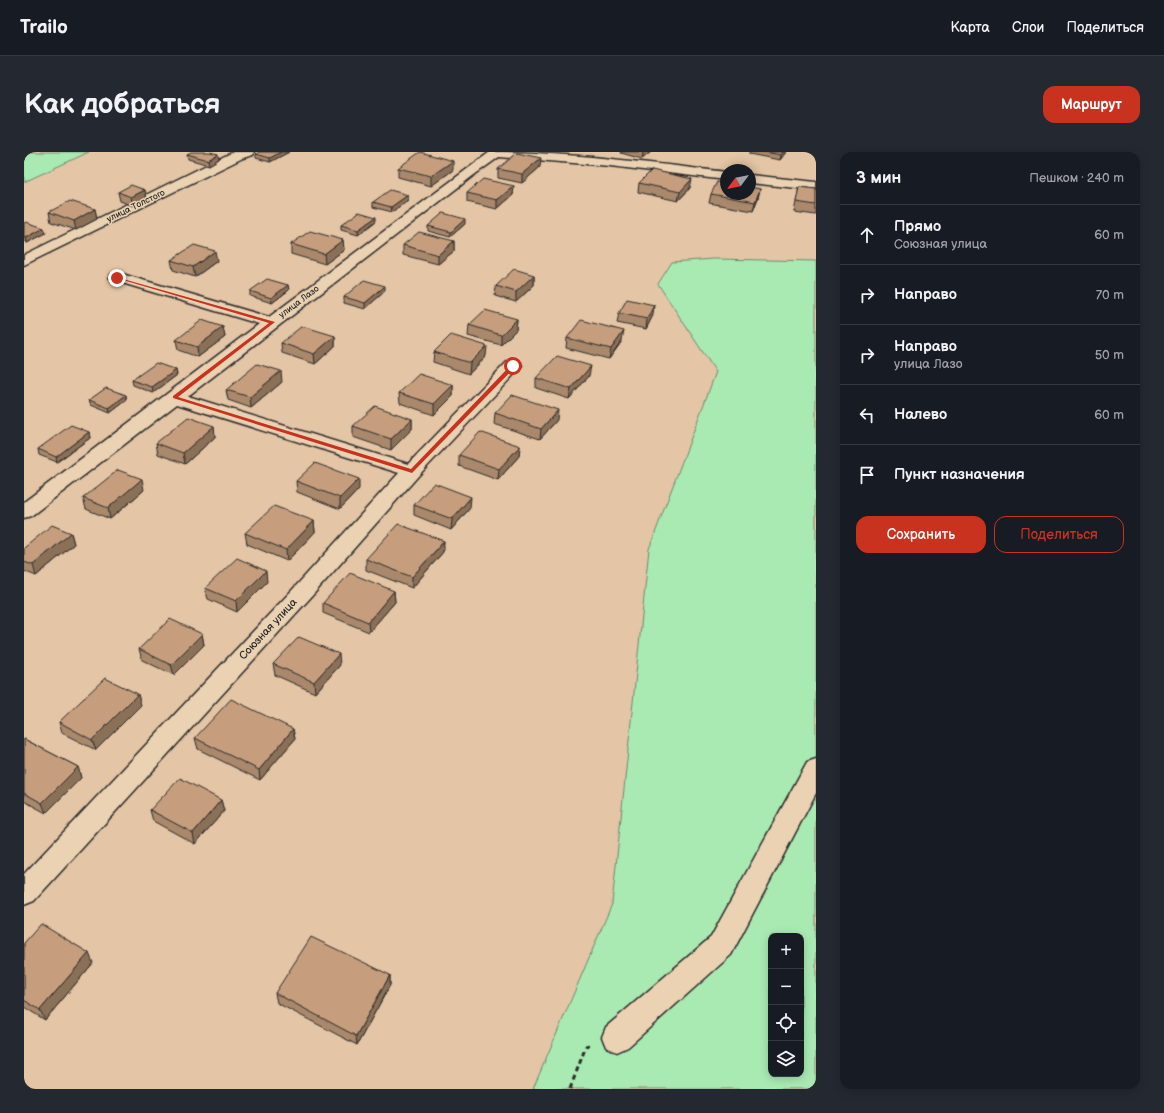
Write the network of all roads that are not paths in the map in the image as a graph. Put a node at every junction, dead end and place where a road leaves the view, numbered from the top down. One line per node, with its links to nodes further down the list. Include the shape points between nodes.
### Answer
1 (248, 152): 6 (street, улица Толстого)
2 (497, 153): 3 (street, via 610,162); 8 (street, улица Лазо)
3 (720, 175)
4 (756, 180): 5 (street)
5 (816, 186)
6 (24, 261)
7 (117, 278): 8 (street)
8 (272, 322): 10 (street, улица Лазо)
9 (513, 366): 11 (street, Союзная улица)
10 (174, 397): 11 (street); 12 (street, улица Лазо)
11 (412, 471): 14 (street, Союзная улица)
12 (24, 512)
13 (816, 769): 15 (street, via 721,946)
14 (24, 893)
15 (617, 1038)

